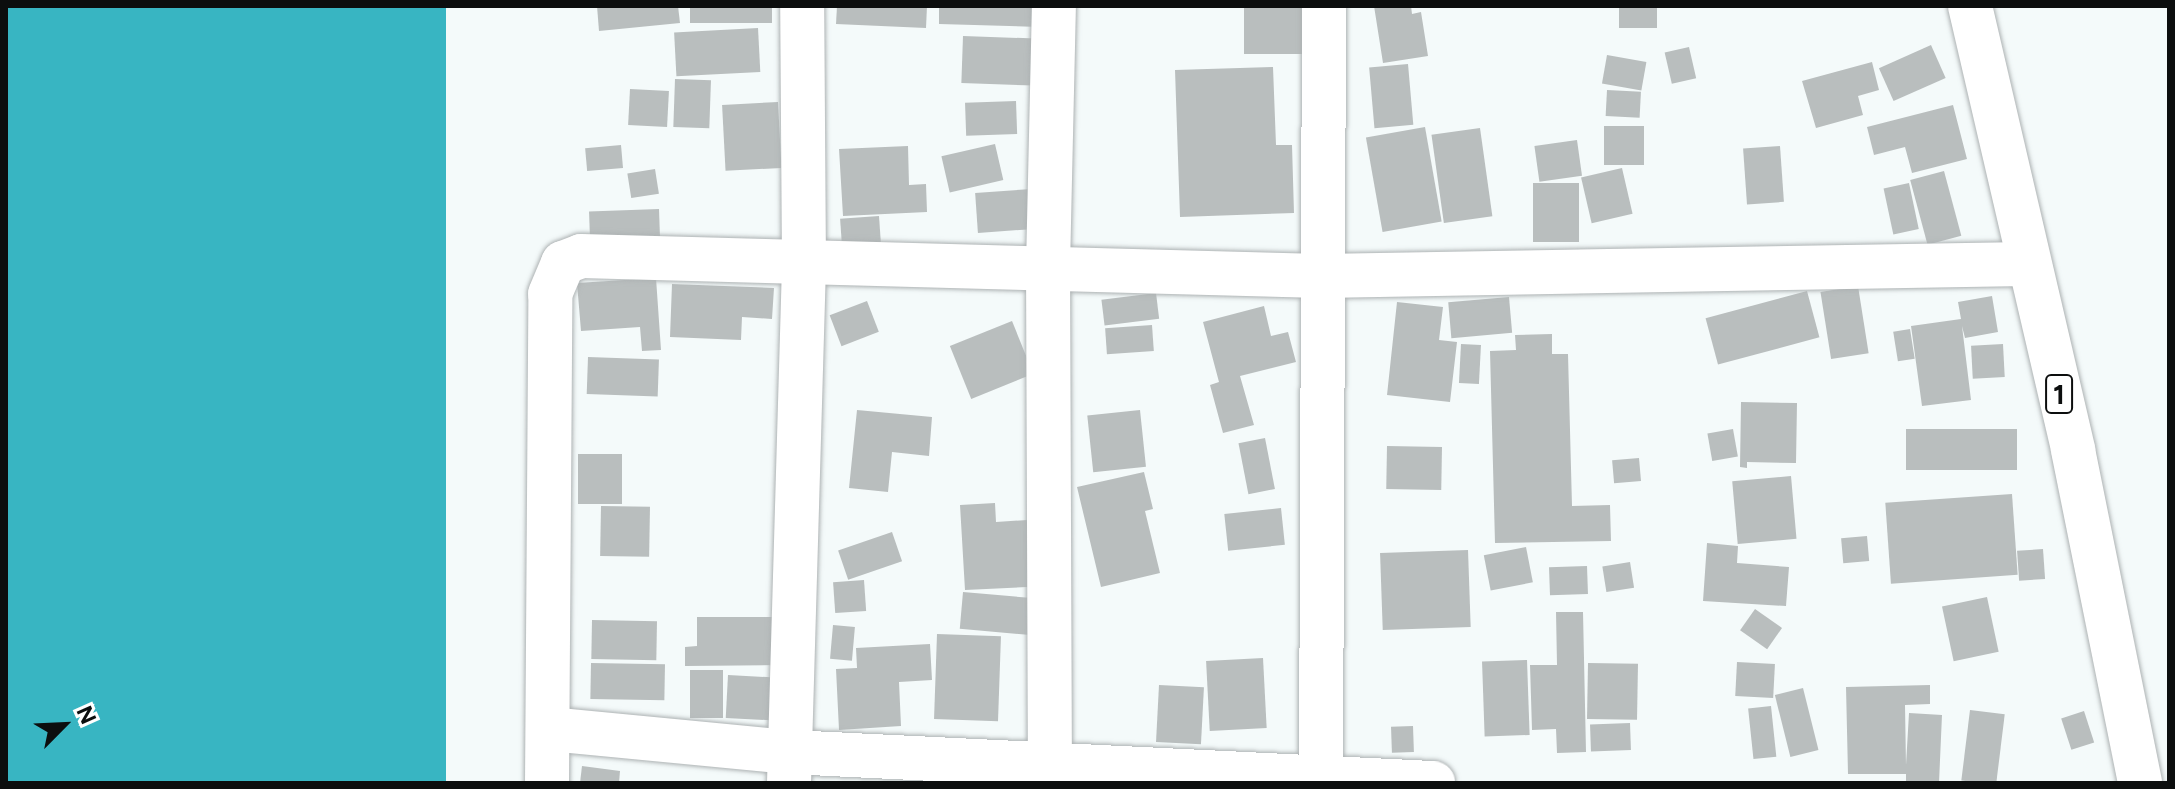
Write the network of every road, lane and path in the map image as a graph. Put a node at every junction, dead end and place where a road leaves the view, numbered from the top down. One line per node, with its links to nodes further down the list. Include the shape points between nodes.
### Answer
1 (802, 6): 6 (main road)
2 (1054, 6): 7 (main road)
3 (1324, 6): 8 (main road)
4 (1970, 6): 5 (main road, 1)
5 (2026, 264): 8 (main road); 15 (main road, 1, via 2073,450)
6 (804, 265): 7 (main road); 9 (main road, via 581,256 563,263 554,278); 10 (main road)
7 (1048, 267): 8 (main road); 11 (main road)
8 (1321, 276): 12 (main road)
9 (549, 729): 10 (main road); 13 (main road)
10 (789, 767): 11 (main road)
11 (1050, 773): 12 (main road)
12 (1321, 779): 14 (main road)
13 (547, 783)
14 (1433, 783)
15 (2140, 783)

